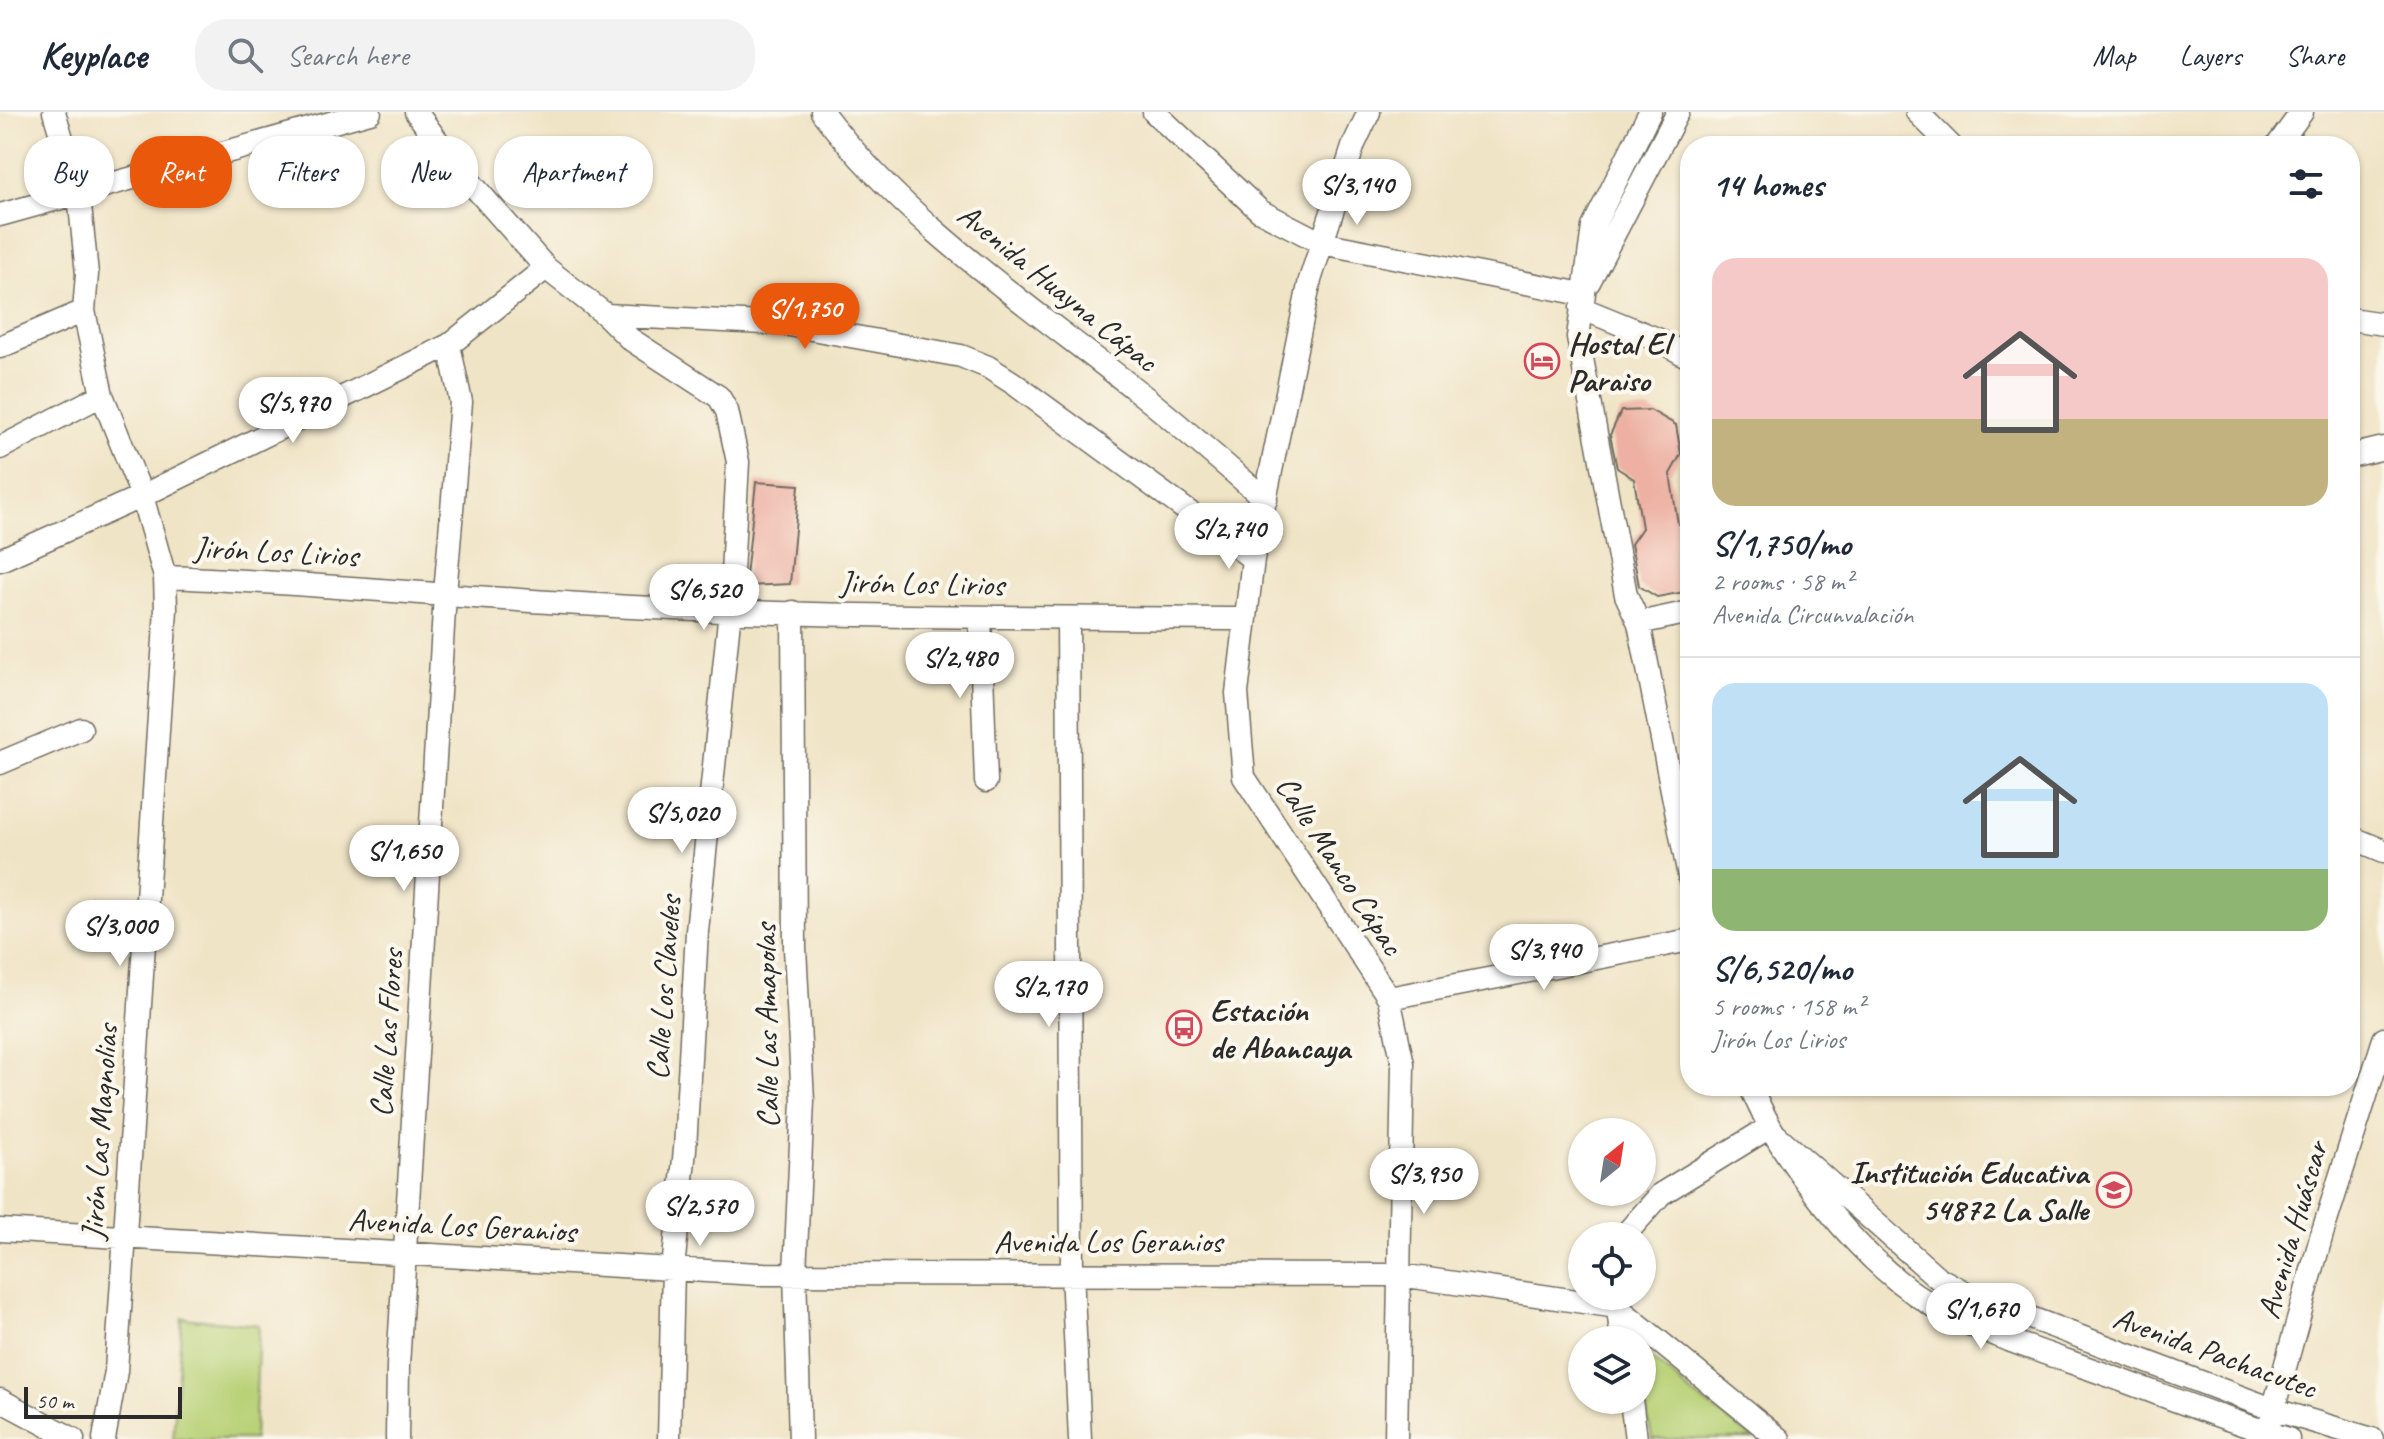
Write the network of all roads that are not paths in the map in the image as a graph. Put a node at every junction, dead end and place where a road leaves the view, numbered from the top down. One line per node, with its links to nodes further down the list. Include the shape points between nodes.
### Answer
1 (54, 112): 11 (street, Jirón Las Magnolias)
2 (370, 112): 14 (street)
3 (416, 112): 19 (street, Calle Los Claveles)
4 (822, 112): 33 (street, Avenida Huayna Cápac, via 857,159 978,269 1138,391)
5 (1154, 112): 18 (street, via 1260,211)
6 (1369, 112): 18 (street, Calle Manco Cápac)
7 (1650, 112): 20 (street, via 1593,227)
8 (1678, 112): 20 (street)
9 (1917, 112): 12 (street)
10 (2302, 112): 13 (street)
11 (61, 136)
12 (1941, 136)
13 (2284, 136)
14 (114, 185)
15 (28, 208): 17 (street)
16 (80, 208): 21 (street, Jirón Las Magnolias, via 87,274)
17 (0, 215)
18 (1322, 243): 20 (street); 33 (street, Calle Manco Cápac)
19 (546, 268): 22 (street, Calle Los Claveles); 25 (street)
20 (1581, 301): 27 (street); 44 (street, via 1578,337 1596,439 1626,595)
21 (84, 311): 26 (street); 28 (street, Jirón Las Magnolias)
22 (606, 315): 34 (street, via 784,324 961,356 1013,383); 38 (street, Calle Los Claveles, via 630,339 719,397 727,411 738,462)
23 (2360, 320): 24 (street)
24 (2384, 324)
25 (449, 345): 32 (street); 37 (street, Calle Las Flores, via 461,402)
26 (0, 347)
27 (1680, 352)
28 (102, 395): 29 (street); 32 (street, Jirón Las Magnolias)
29 (0, 448)
30 (2384, 448): 31 (street)
31 (2360, 454)
32 (142, 496): 35 (street); 36 (street, Jirón Las Magnolias)
33 (1266, 500): 34 (street, Calle Manco Cápac)
34 (1253, 559): 43 (street, Calle Manco Cápac)
35 (0, 560)
36 (165, 577): 37 (street, Jirón Los Lirios); 58 (street, Jirón Las Magnolias)
37 (445, 594): 38 (street, Jirón Los Lirios); 59 (street, Calle Las Flores)
38 (730, 610): 39 (street, Jirón Los Lirios); 60 (street, Calle Los Claveles, via 697,931)
39 (793, 612): 41 (street, Jirón Los Lirios); 62 (street, Calle Las Amapolas, via 795,948 803,1101)
40 (1680, 614): 44 (street)
41 (980, 617): 42 (street, Jirón Los Lirios); 47 (street)
42 (1068, 618): 43 (street, Jirón Los Lirios); 61 (street)
43 (1246, 619): 52 (street, Calle Manco Cápac, via 1237,693 1244,777)
44 (1639, 623): 48 (street)
45 (81, 729): 46 (street)
46 (0, 763)
47 (986, 781)
48 (1680, 830)
49 (2360, 841): 50 (street)
50 (2384, 851)
51 (1680, 942): 52 (street)
52 (1389, 998): 63 (street, via 1403,1064)
53 (2384, 1039): 67 (street, Avenida Huáscar, via 2322,1234)
54 (1754, 1096): 55 (street, Avenida Pachacutec)
55 (1768, 1128): 56 (street, via 1661,1194); 67 (street, Avenida Pachacutec, via 1938,1278 2028,1319); 69 (street, Avenida Pachacutec, via 1817,1197 1897,1280 1931,1305)
56 (1636, 1222)
57 (0, 1230): 58 (street, Avenida Los Geranios)
58 (124, 1237): 59 (street, Avenida Los Geranios); 71 (street, Jirón Las Magnolias, via 116,1371)
59 (407, 1254): 60 (street, Avenida Los Geranios); 72 (street, Calle Las Flores)
60 (673, 1269): 62 (street, Avenida Los Geranios); 73 (street, Calle Los Claveles)
61 (1072, 1272): 62 (street, Avenida Los Geranios); 63 (street, Avenida Los Geranios); 75 (street)
62 (795, 1273): 74 (street, Calle Las Amapolas)
63 (1400, 1275): 64 (street, Avenida Los Geranios); 76 (street)
64 (1568, 1296)
65 (1627, 1310): 78 (street)
66 (0, 1400): 70 (street)
67 (2275, 1410): 69 (street, Avenida Huáscar); 80 (street, Avenida Pachacutec)
68 (1633, 1414): 77 (street)
69 (2265, 1436): 79 (street, Avenida Pachacutec)
70 (73, 1439)
71 (104, 1439)
72 (397, 1439)
73 (669, 1439)
74 (800, 1439)
75 (1080, 1439)
76 (1396, 1439)
77 (1636, 1439)
78 (1779, 1439)
79 (2288, 1439)
80 (2372, 1439)

